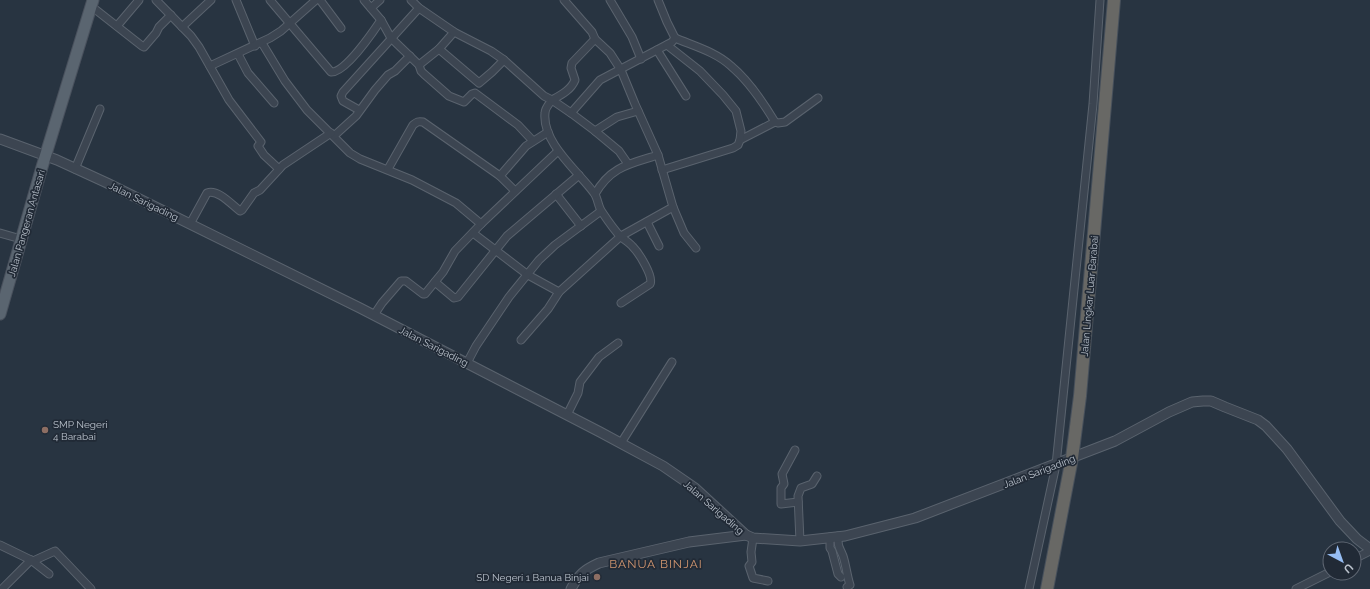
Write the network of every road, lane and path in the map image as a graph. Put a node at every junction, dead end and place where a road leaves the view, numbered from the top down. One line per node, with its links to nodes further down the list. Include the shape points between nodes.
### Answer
1 (138, 0): 22 (street)
2 (156, 0): 19 (street)
3 (211, 0): 23 (street)
4 (236, 0): 31 (street)
5 (270, 0): 21 (street)
6 (316, 0): 21 (street)
7 (320, 0): 24 (street)
8 (364, 0): 17 (street)
9 (380, 0): 17 (street)
10 (411, 0): 18 (street)
11 (564, 0): 28 (street, via 592,32)
12 (610, 0): 36 (street, via 632,37)
13 (658, 0): 27 (street)
14 (1100, 0): 96 (street, via 1093,104)
15 (1114, 0): 95 (highway, Jalan Lingkar Luar Barabai, via 1086,332)
16 (92, 3): 22 (street); 58 (main road, Jalan Pangeran Antasari)
17 (371, 8): 20 (street)
18 (419, 8): 25 (street); 26 (street)
19 (171, 15): 22 (street, via 144,47); 23 (street)
20 (381, 20): 21 (street, via 368,39 339,69 332,72); 26 (street)
21 (290, 23): 29 (street)
22 (117, 26)
23 (182, 27): 39 (street, via 199,47)
24 (341, 28)
25 (454, 32): 32 (street); 37 (street)
26 (392, 38): 35 (street); 46 (street, via 341,96 343,101)
27 (676, 38): 30 (street); 49 (street, via 731,65 751,86)
28 (595, 39): 40 (street, via 610,53); 43 (street, via 572,63 575,80 573,84 565,93)
29 (262, 43): 31 (street); 52 (street, via 285,81 307,110)
30 (666, 45): 33 (street); 54 (street, via 700,71 736,111 741,131)
31 (255, 46): 34 (street)
32 (439, 49): 37 (street, via 479,83); 38 (street)
33 (657, 50): 36 (street); 41 (street)
34 (238, 54): 39 (street); 44 (street, via 248,73)
35 (410, 56): 38 (street); 46 (street, via 388,75)
36 (641, 59): 40 (street)
37 (504, 60): 43 (street, via 544,96)
38 (419, 65): 55 (street, via 421,71 449,96 464,102 475,94 518,125)
39 (210, 66): 61 (street, via 229,100 261,142 258,146 264,155)
40 (621, 70): 47 (street); 48 (street, via 600,80)
41 (686, 96)
42 (818, 98): 49 (street, via 785,122)
43 (552, 100): 48 (street); 51 (street, via 545,113)
44 (274, 103)
45 (100, 109): 60 (street)
46 (359, 110): 52 (street, via 356,116)
47 (638, 111): 50 (street, via 617,117); 57 (street)
48 (571, 113): 50 (street)
49 (775, 122): 54 (street)
50 (595, 131): 59 (street, via 619,151)
51 (548, 132): 55 (street); 56 (street)
52 (332, 135): 61 (street, via 293,158); 62 (street, via 350,153)
53 (0, 139): 58 (street, Jalan Sarigading)
54 (740, 140): 63 (street, via 733,148)
55 (533, 141): 65 (street)
56 (558, 151): 64 (street); 66 (street)
57 (658, 155): 59 (street); 63 (street)
58 (45, 156): 60 (street, Jalan Sarigading); 78 (main road, Jalan Pangeran Antasari)
59 (628, 164): 68 (street, via 612,172)
60 (75, 169): 72 (street, Jalan Sarigading)
61 (280, 169): 72 (street, via 254,193 241,211 216,193 207,193)
62 (388, 169): 65 (street, via 413,126 420,121); 73 (street, via 456,203)
63 (662, 170): 69 (street)
64 (579, 175): 67 (street); 68 (street)
65 (500, 176): 66 (street)
66 (515, 191): 73 (street)
67 (556, 194): 74 (street); 81 (street, via 507,236)
68 (595, 194): 70 (street)
69 (673, 207): 71 (street); 80 (street, via 684,233)
70 (601, 211): 74 (street); 77 (street)
71 (647, 222): 77 (street); 79 (street)
72 (190, 224): 87 (street, Jalan Sarigading)
73 (481, 224): 76 (street)
74 (581, 226): 82 (street, via 555,245)
75 (0, 233): 78 (street)
76 (473, 233): 81 (street); 83 (street, via 456,251)
77 (621, 236): 84 (street); 85 (street, via 633,247 645,265 652,283)
78 (22, 238): 86 (main road, Jalan Pangeran Antasari)
79 (659, 246)
80 (696, 248)
81 (496, 250): 82 (street); 83 (street, via 456,298)
82 (528, 275): 84 (street); 91 (street, via 509,297)
83 (435, 282): 87 (street, via 427,293 423,294 401,281)
84 (559, 292): 88 (street)
85 (621, 302)
86 (1, 309)
87 (374, 315): 91 (street, Jalan Sarigading)
88 (521, 340)
89 (618, 343): 92 (street, via 599,357 580,382 578,393)
90 (672, 362): 93 (street)
91 (467, 363): 92 (street, Jalan Sarigading)
92 (567, 415): 93 (street, Jalan Sarigading)
93 (621, 443): 99 (street, Jalan Sarigading, via 663,466 695,488)
94 (794, 450): 98 (street, via 782,474 784,484 781,488 781,504)
95 (1072, 458): 96 (street, Jalan Sarigading); 103 (street, Jalan Sarigading, via 1192,402 1211,401 1258,420 1266,426 1287,449 1340,521); 114 (highway, Jalan Lingkar Luar Barabai)
96 (1056, 465): 100 (street, Jalan Sarigading, via 915,518); 113 (street)
97 (817, 476): 98 (street, via 812,484 801,488)
98 (798, 502): 101 (street)
99 (749, 536): 101 (street, Jalan Sarigading); 108 (street, via 752,562 749,566 753,578); 112 (street, via 689,542 599,563 582,572)
100 (834, 537): 101 (street, Jalan Sarigading); 107 (street, via 830,548); 109 (street, via 843,556 850,585)
101 (800, 541)
102 (0, 545): 104 (street)
103 (1370, 550)
104 (32, 560): 105 (street); 110 (street); 111 (street, via 55,551)
105 (49, 574)
106 (1322, 576): 115 (street)
107 (841, 577)
108 (768, 580)
109 (847, 587)
110 (2, 589)
111 (90, 589)
112 (571, 589)
113 (1029, 589)
114 (1047, 589)
115 (1296, 589)

